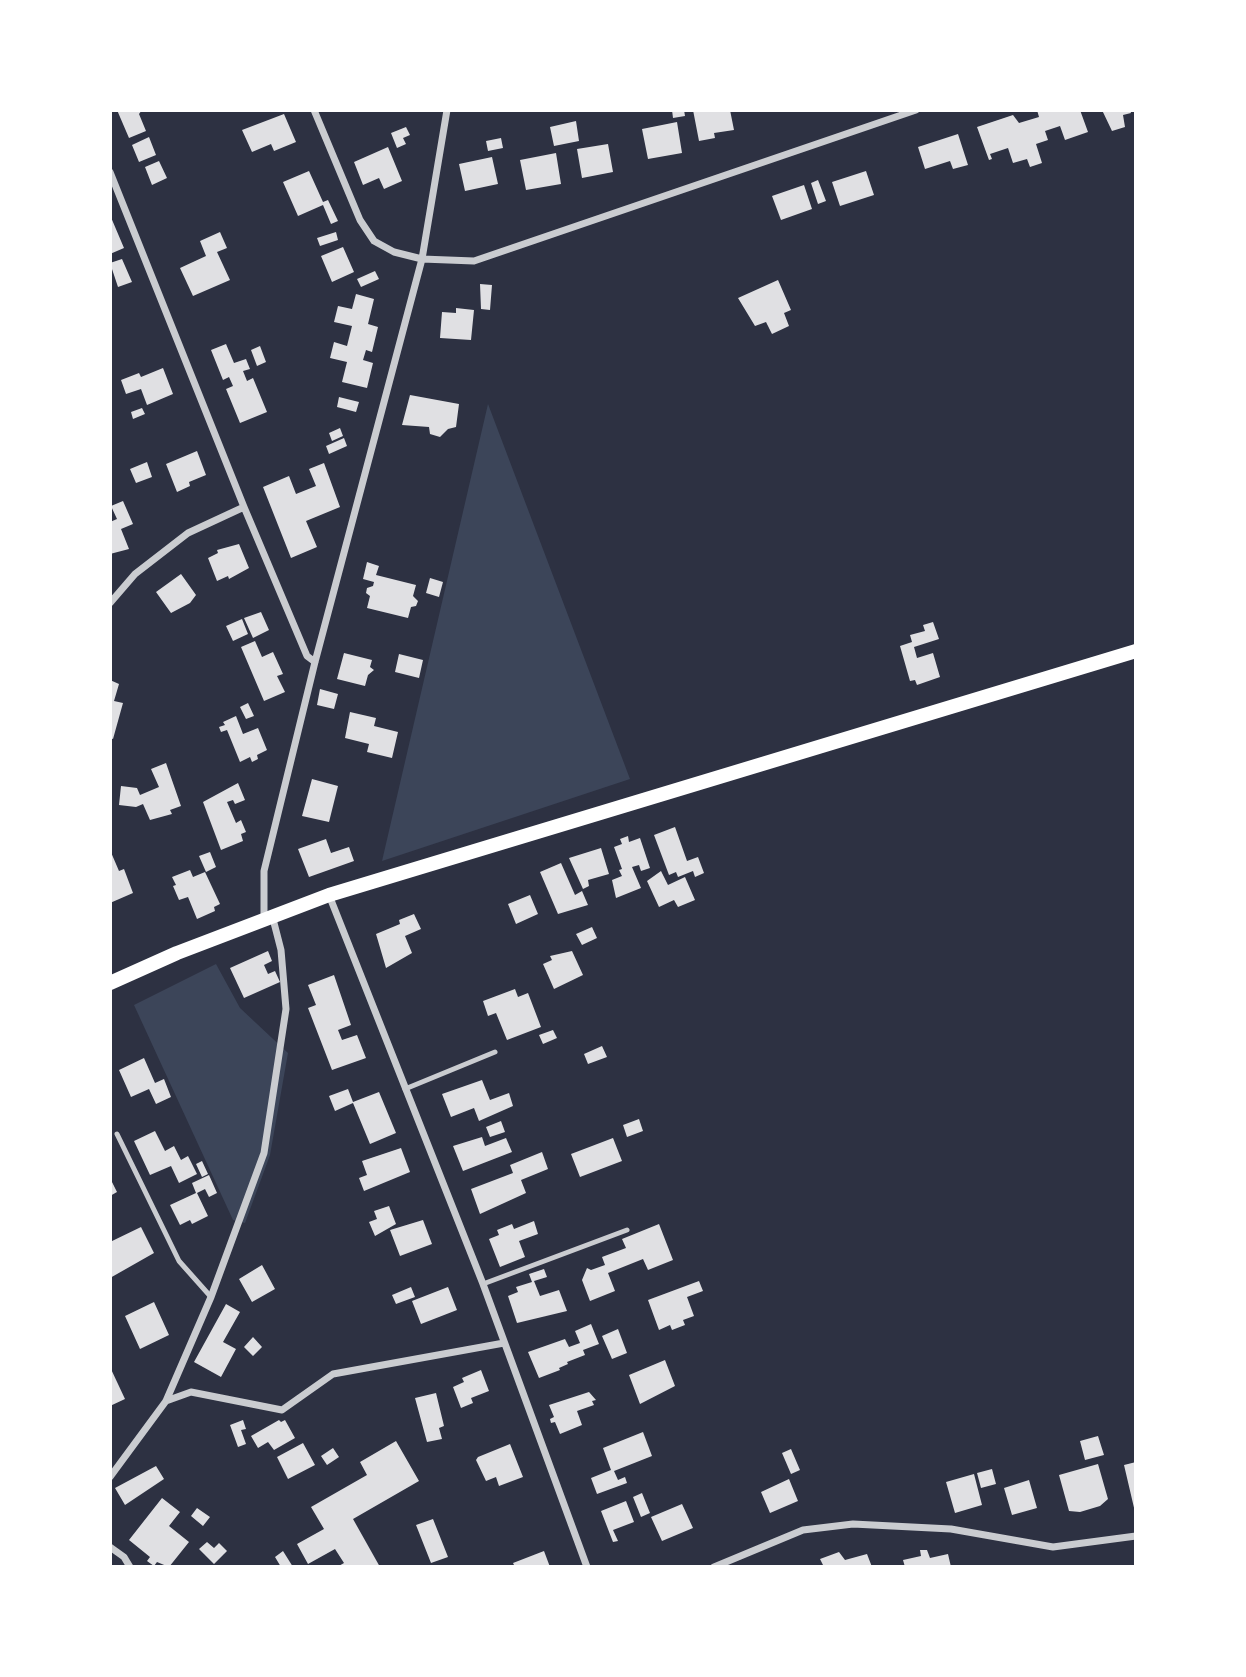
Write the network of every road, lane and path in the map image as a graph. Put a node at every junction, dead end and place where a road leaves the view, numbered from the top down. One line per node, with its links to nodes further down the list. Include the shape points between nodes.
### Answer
1 (314, 110): 7 (street, via 360,220 374,241)
2 (447, 110): 7 (street)
3 (881, 110): 5 (street)
4 (916, 110): 5 (street)
5 (885, 121): 7 (street, via 474,261)
6 (110, 173): 8 (street)
7 (422, 259): 11 (street)
8 (244, 507): 9 (street, via 188,533 135,573); 11 (street, via 307,656)
9 (110, 603)
10 (1136, 651): 12 (main road)
11 (315, 662): 13 (street, via 264,872)
12 (329, 895): 13 (main road); 16 (street)
13 (268, 917): 14 (main road); 20 (street, via 281,950 286,1009 266,1140)
14 (110, 982)
15 (495, 1052): 16 (lane)
16 (405, 1089): 19 (street)
17 (117, 1134): 20 (lane, via 179,1261)
18 (626, 1230): 19 (lane)
19 (483, 1284): 21 (street)
20 (211, 1297): 22 (street)
21 (504, 1343): 22 (street, via 333,1374 282,1410 191,1392); 27 (street)
22 (166, 1401): 23 (street)
23 (110, 1477)
24 (1136, 1536): 28 (street, via 1053,1547 951,1529 853,1524 803,1530)
25 (110, 1548): 26 (street)
26 (130, 1567)
27 (587, 1567)
28 (714, 1567)

